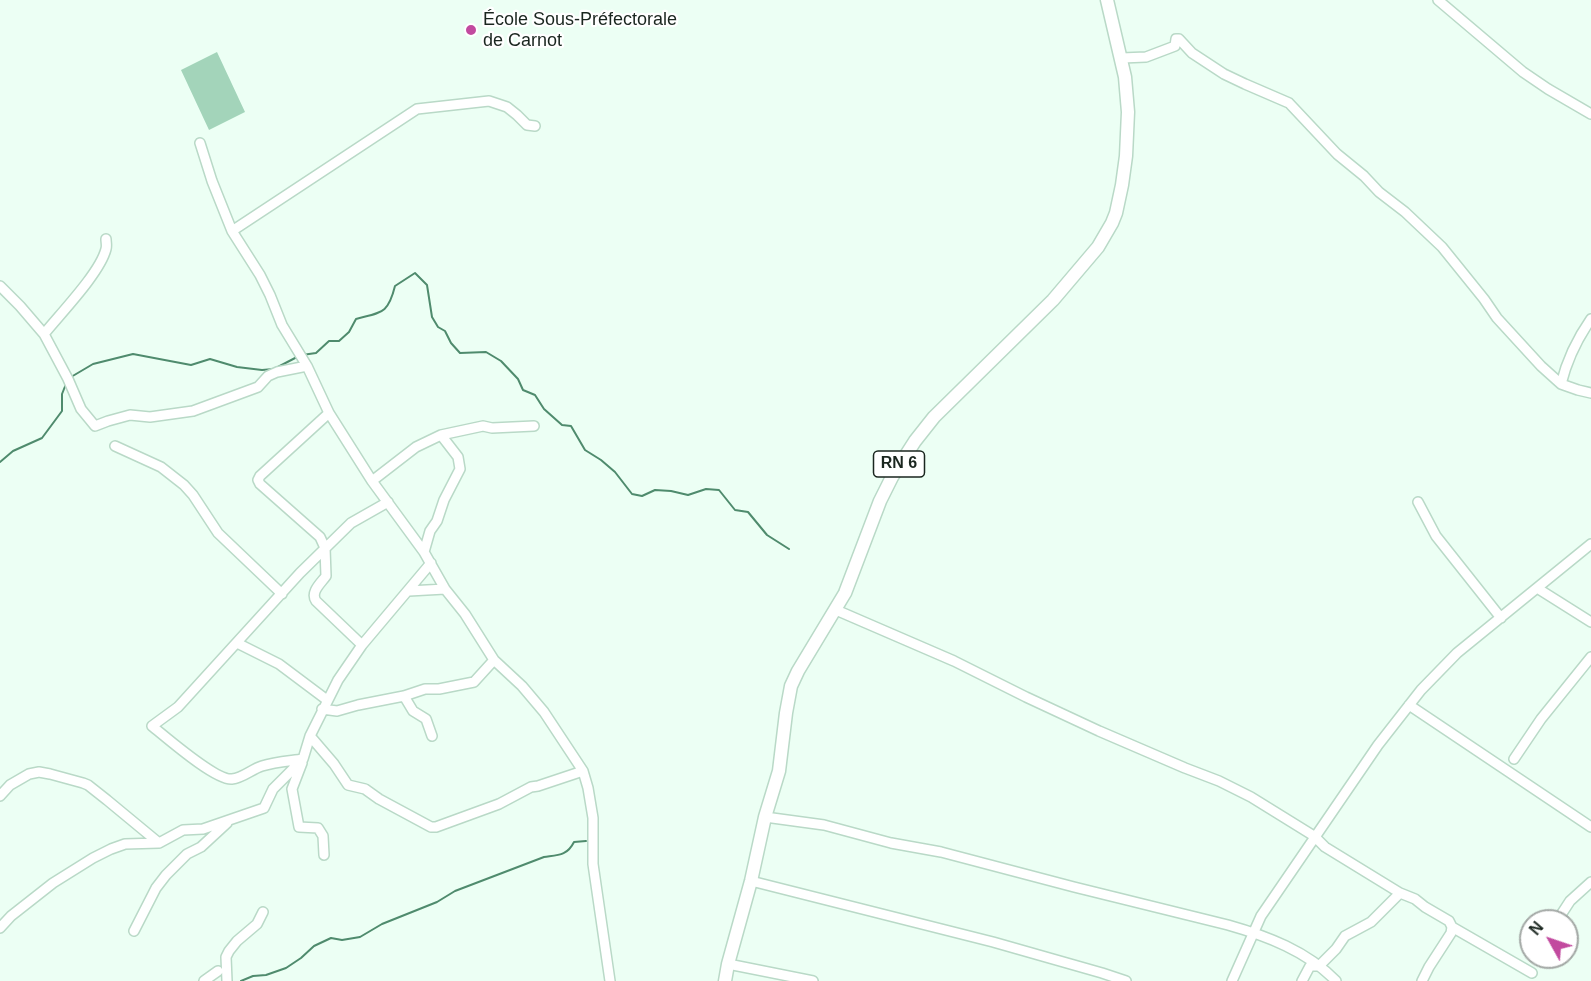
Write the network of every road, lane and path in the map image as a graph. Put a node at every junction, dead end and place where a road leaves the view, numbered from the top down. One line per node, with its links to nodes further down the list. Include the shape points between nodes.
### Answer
1 (1107, 0): 3 (main road, RN 6)
2 (1438, 0): 4 (street, via 1523,72)
3 (1122, 58): 13 (street, via 1146,57 1175,46 1179,39 1192,53 1224,74 1289,103 1337,154 1443,248 1497,318); 30 (main road, RN 6, via 1127,144 1116,213 1109,228 1053,300 934,417 915,441 880,501)
4 (1591, 114)
5 (535, 126): 7 (street, via 527,125 507,107 489,101 417,109)
6 (200, 143): 7 (street)
7 (232, 231): 12 (street, via 260,275 282,325)
8 (106, 239): 11 (street, via 106,249 97,266)
9 (0, 286): 11 (street)
10 (1591, 319): 13 (street, via 1566,364)
11 (44, 334): 12 (street, via 81,408 95,426 130,415 150,417 193,411 258,387 277,372)
12 (307, 366): 15 (street)
13 (1561, 384): 14 (street)
14 (1591, 393)
15 (329, 413): 19 (street); 23 (street, via 258,480 320,537)
16 (534, 426): 17 (street, via 483,426)
17 (441, 435): 19 (street, via 416,447); 24 (street, via 458,457 460,469)
18 (115, 446): 29 (street, via 161,467 184,485 218,533)
19 (372, 481): 20 (street)
20 (388, 502): 23 (street, via 351,523); 24 (street)
21 (1418, 502): 31 (street, via 1436,536)
22 (1591, 544): 26 (street)
23 (325, 548): 29 (street); 34 (street, via 326,576 314,597)
24 (424, 552): 25 (street)
25 (431, 563): 27 (street); 28 (street)
26 (1537, 588): 31 (street); 32 (street)
27 (445, 589): 28 (street); 36 (street)
28 (409, 591): 34 (street)
29 (282, 594): 33 (street)
30 (836, 610): 46 (main road, RN 6, via 791,686 779,771); 49 (street, via 1099,731 1219,781)
31 (1501, 618): 39 (street, via 1451,658)
32 (1591, 622)
33 (237, 643): 38 (street, via 279,664); 42 (street, via 178,707 152,726 226,778 239,777 264,765)
34 (362, 645): 38 (street)
35 (1591, 657): 43 (street, via 1541,718)
36 (494, 660): 37 (street, via 474,682); 44 (street, via 544,712)
37 (404, 696): 38 (street, via 337,711); 41 (street, via 413,711 426,719)
38 (324, 705): 40 (street)
39 (1409, 705): 48 (street); 49 (street)
40 (310, 736): 42 (street); 44 (street, via 348,785 365,789 431,827)
41 (432, 736)
42 (303, 759): 47 (street, via 273,789 264,808); 51 (street, via 292,789 296,818 299,827 318,828 323,836)
43 (1514, 759)
44 (583, 771): 67 (street, via 593,818 593,864)
45 (0, 796): 50 (street, via 10,785 39,772 82,783)
46 (765, 817): 52 (main road, RN 6); 60 (street, via 824,825 941,852)
47 (234, 818): 50 (street, via 203,830 183,830); 59 (street, via 166,875)
48 (1591, 827)
49 (1314, 836): 54 (street, via 1325,847); 60 (street)
50 (159, 843): 57 (street, via 126,844 93,858)
51 (324, 855)
52 (751, 881): 61 (main road, RN 6); 70 (street, via 993,942)
53 (1591, 882): 55 (street)
54 (1400, 893): 58 (street, via 1449,921); 62 (street, via 1371,922 1345,936)
55 (1565, 909)
56 (263, 912): 66 (street, via 229,951)
57 (1, 926)
58 (1452, 927): 64 (street); 74 (street)
59 (134, 931)
60 (1253, 932): 62 (street, via 1293,949); 71 (street)
61 (728, 964): 68 (main road, RN 6); 69 (street)
62 (1319, 966): 72 (street, via 1310,966); 73 (street)
63 (218, 971): 65 (street)
64 (1532, 974)
65 (204, 981)
66 (227, 981)
67 (610, 981)
68 (725, 981)
69 (813, 981)
70 (1126, 981)
71 (1232, 981)
72 (1302, 981)
73 (1336, 981)
74 (1422, 981)

